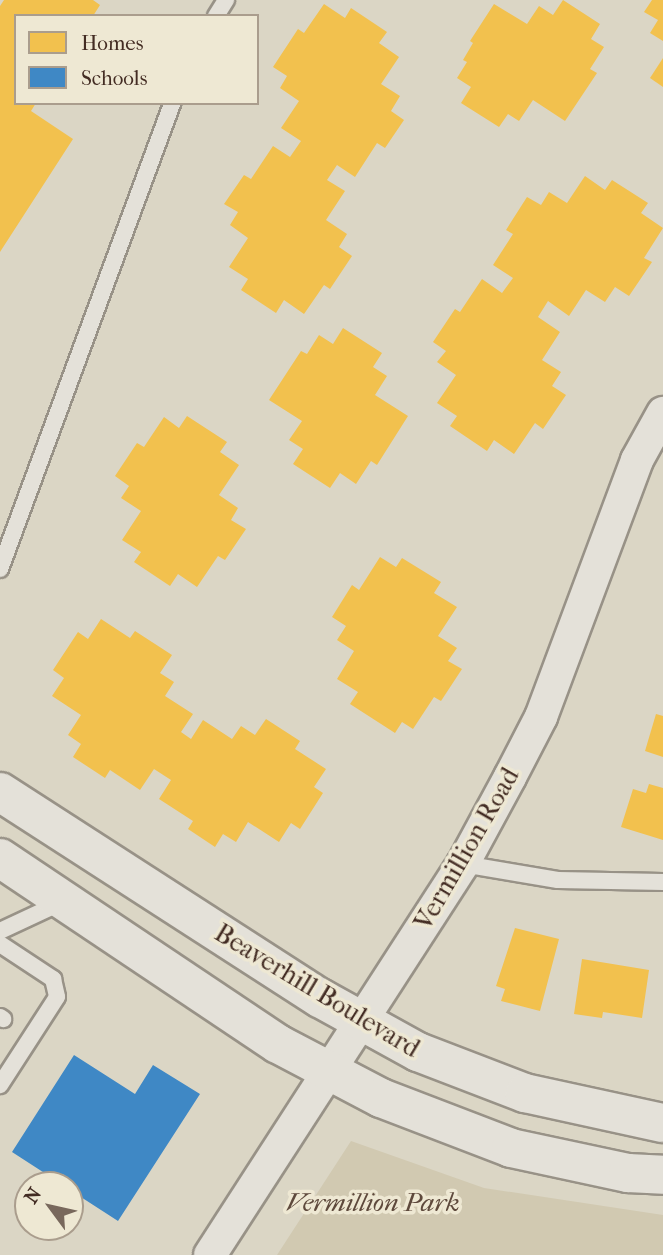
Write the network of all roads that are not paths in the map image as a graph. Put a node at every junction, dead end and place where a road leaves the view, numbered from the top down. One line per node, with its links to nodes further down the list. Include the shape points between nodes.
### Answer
1 (171, 105): 3 (lane)
2 (663, 413): 6 (street, Vermillion Road, via 637,460 541,717)
3 (0, 569)
4 (0, 792): 11 (street, Beaverhill Boulevard)
5 (0, 858): 8 (street)
6 (463, 863): 7 (lane, via 558,880); 11 (street, Vermillion Road)
7 (663, 882)
8 (64, 901): 9 (lane); 12 (street, via 278,1044)
9 (0, 931)
10 (0, 944): 13 (lane, via 53,979 57,997)
11 (360, 1022): 12 (street, Vermillion Road); 14 (street, Beaverhill Boulevard, via 434,1059 525,1093)
12 (329, 1072): 15 (street, via 399,1106 511,1148 628,1173); 16 (street, Vermillion Road)
13 (0, 1085)
14 (663, 1123)
15 (663, 1175)
16 (210, 1255)

